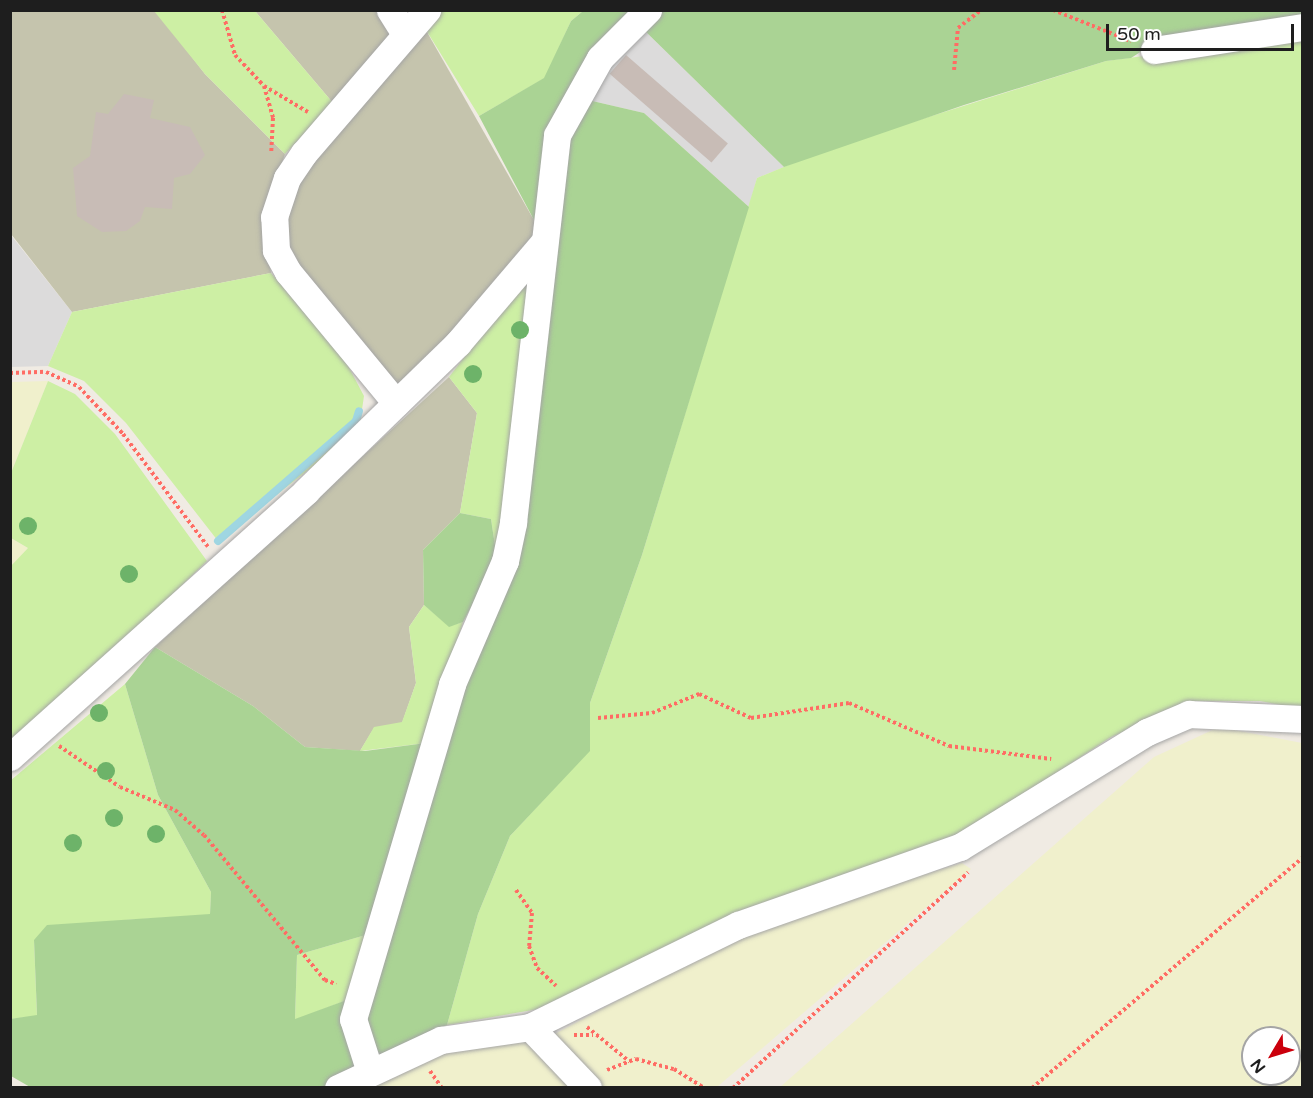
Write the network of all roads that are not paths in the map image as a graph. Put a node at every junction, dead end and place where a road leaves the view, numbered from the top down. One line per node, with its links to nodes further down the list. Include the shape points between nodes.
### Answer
1 (390, 10): 5 (street)
2 (427, 10): 5 (street)
3 (648, 10): 7 (street, via 600,58 557,135)
4 (1302, 27): 6 (street)
5 (405, 34): 8 (street, via 287,178 274,217 276,250)
6 (1154, 50)
7 (544, 242): 8 (street, via 458,343); 12 (street, via 519,483 505,561 452,684 362,995 353,1032)
8 (396, 403): 10 (street)
9 (1302, 719): 11 (street, via 1189,714 1147,732 960,847 747,921)
10 (10, 758)
11 (530, 1028): 12 (street, via 441,1040); 13 (street)
12 (369, 1069): 14 (street)
13 (584, 1084)
14 (338, 1088)

